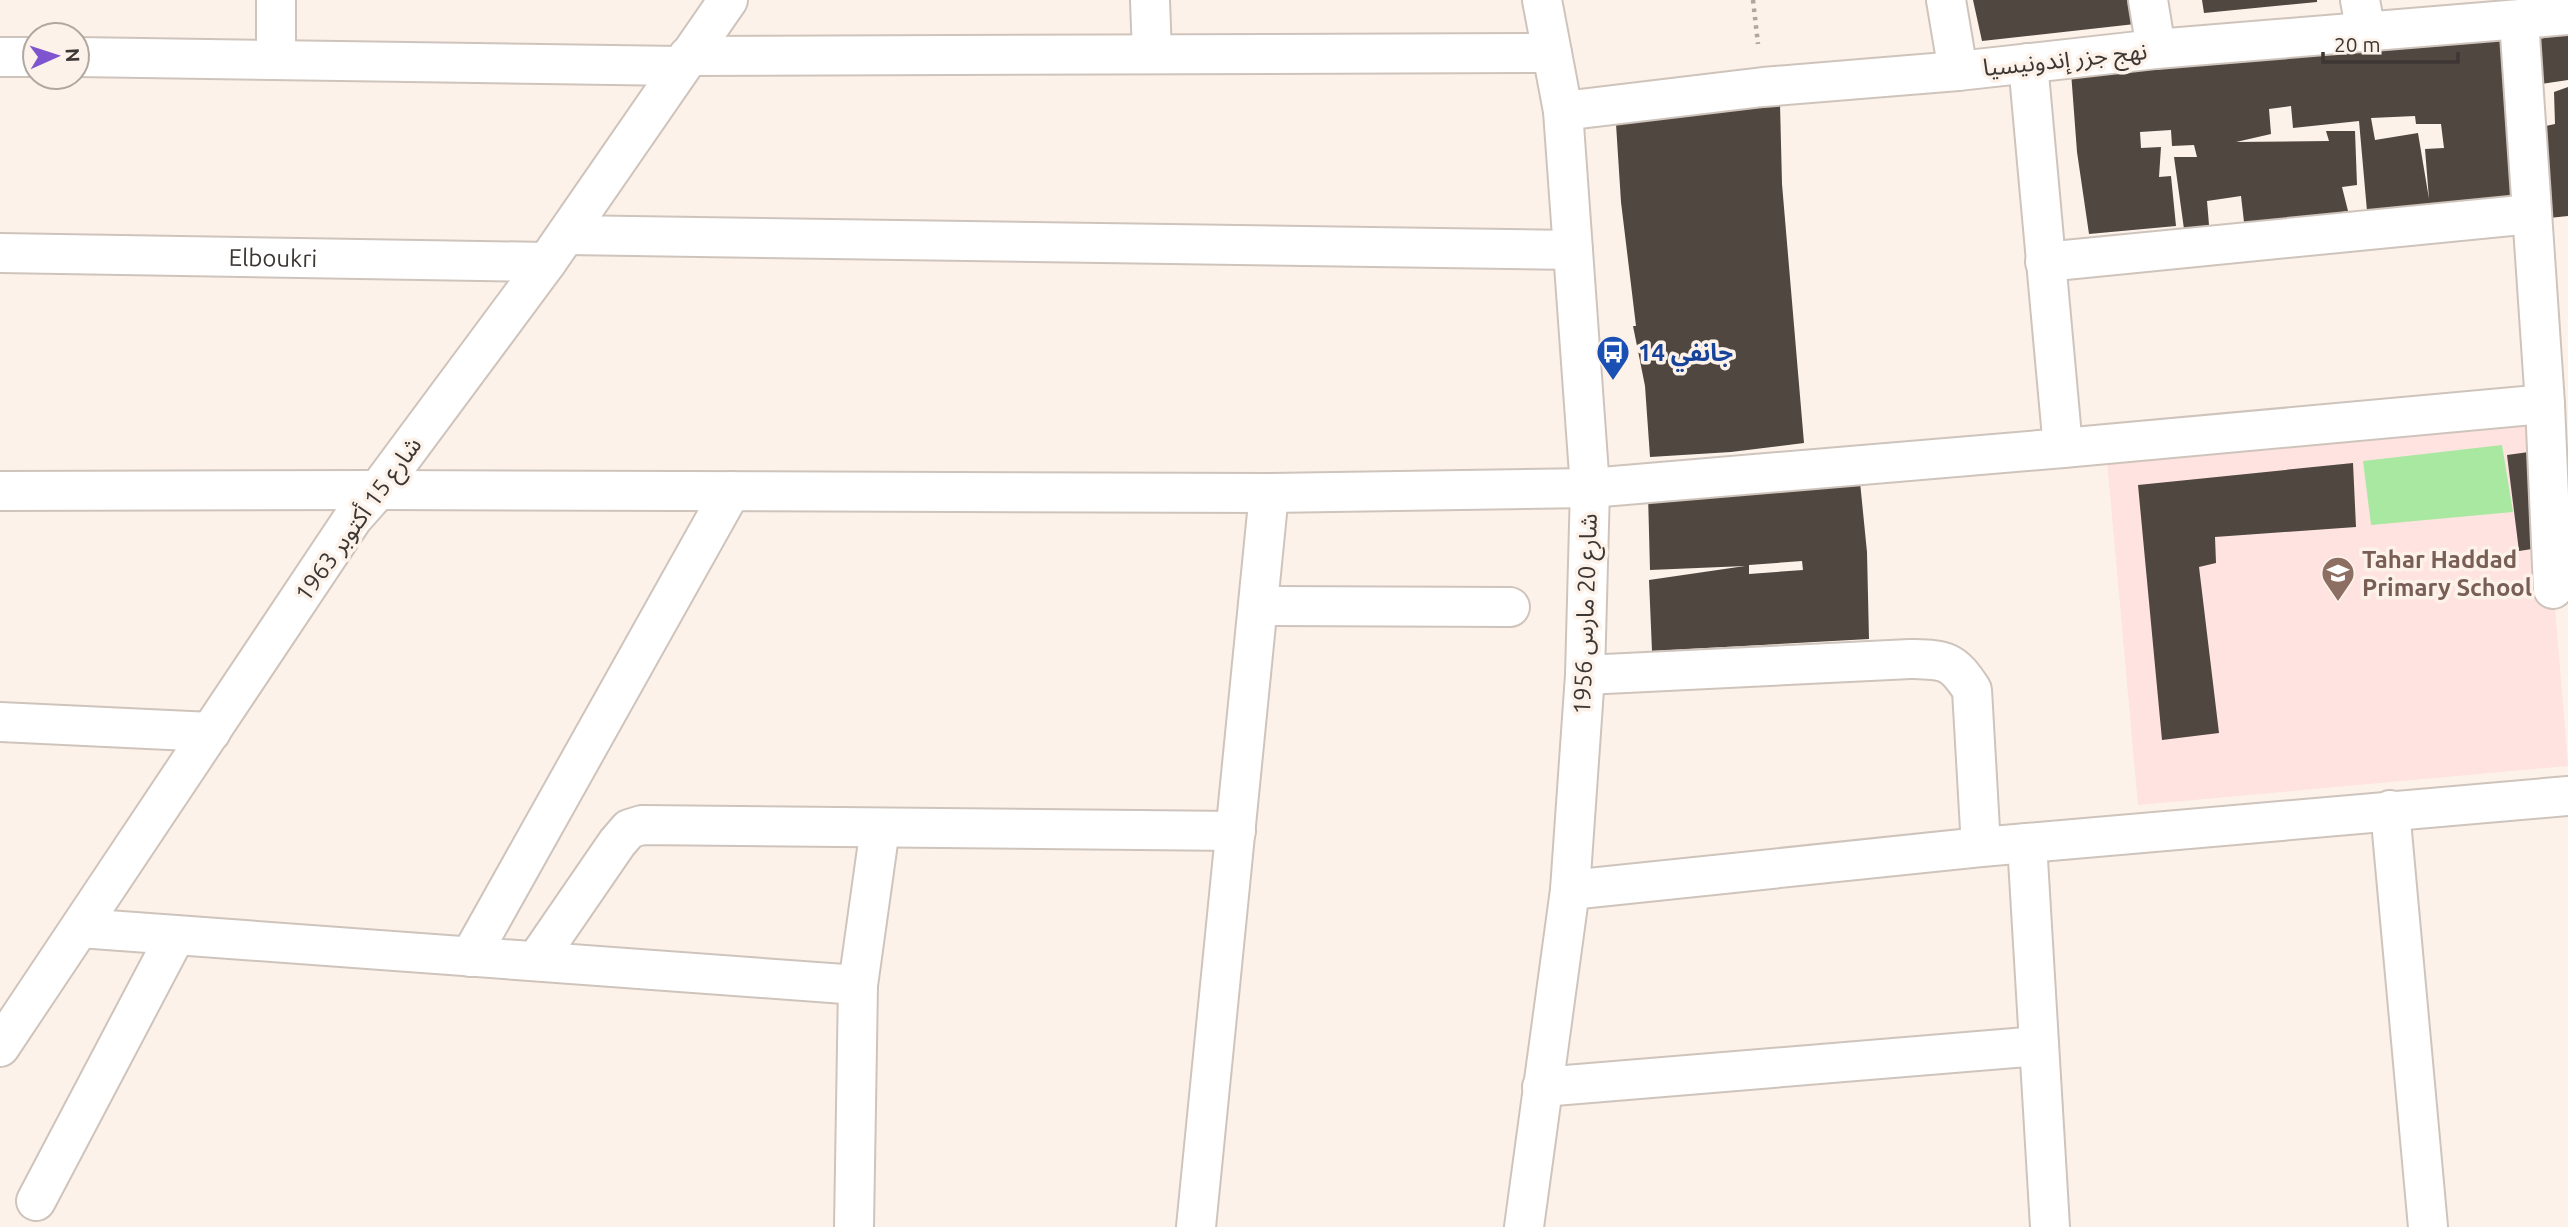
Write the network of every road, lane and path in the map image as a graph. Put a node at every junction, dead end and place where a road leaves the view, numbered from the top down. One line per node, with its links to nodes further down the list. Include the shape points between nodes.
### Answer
1 (276, 0): 16 (street)
2 (728, 0): 17 (street, شارع 15 أكتوبر 1963)
3 (1150, 0): 12 (street)
4 (1542, 0): 11 (street, شارع 20 مارس 1956)
5 (1946, 0): 19 (street)
6 (2148, 0): 10 (street)
7 (2568, 15): 9 (street, نهج جزر إندونيسيا)
8 (2363, 16): 9 (street, نهج جزر إندونيسيا); 10 (street, نهج جزر إندونيسيا)
9 (2518, 20): 21 (street)
10 (2156, 49): 18 (street, نهج جزر إندونيسيا)
11 (1552, 53): 12 (street); 20 (street, شارع 20 مارس 1956)
12 (1152, 54): 17 (street)
13 (0, 57): 14 (street)
14 (21, 57)
15 (91, 57): 16 (street)
16 (276, 59): 17 (street)
17 (684, 61): 22 (street, شارع 15 أكتوبر 1963)
18 (2028, 63): 19 (street, نهج جزر إندونيسيا); 25 (street)
19 (1958, 71): 20 (street, نهج جزر إندونيسيا, via 1763,87)
20 (1563, 111): 23 (street, شارع 20 مارس 1956)
21 (2531, 214): 25 (street); 26 (street)
22 (556, 248): 23 (street, Elboukri); 24 (street, Elboukri); 29 (street, شارع 15 أكتوبر 1963)
23 (1573, 250): 28 (street, شارع 20 مارس 1956)
24 (0, 253)
25 (2045, 262): 27 (street)
26 (2545, 404): 27 (street); 33 (street)
27 (2063, 448): 28 (street)
28 (1590, 488): 32 (street); 36 (street, شارع 20 مارس 1956)
29 (378, 490): 30 (street); 31 (street); 38 (street, شارع 15 أكتوبر 1963, via 354,518)
30 (0, 491)
31 (731, 491): 32 (street); 48 (street)
32 (1269, 494): 34 (street)
33 (2553, 589)
34 (1259, 606): 35 (street); 42 (street)
35 (1510, 607)
36 (1585, 675): 44 (street, via 1939,660 1959,670 1972,690); 45 (street, شارع 20 مارس 1956)
37 (0, 722): 38 (street)
38 (211, 732): 46 (street, شارع 15 أكتوبر 1963)
39 (2568, 796): 40 (street)
40 (2390, 810): 43 (street); 59 (street)
41 (880, 828): 42 (street); 49 (street, via 642,825 629,829); 50 (street)
42 (1236, 831): 56 (street)
43 (2027, 843): 44 (street); 51 (street)
44 (1981, 847): 45 (street)
45 (1570, 890): 53 (street, شارع 20 مارس 1956)
46 (80, 928): 47 (street); 52 (street, شارع 15 أكتوبر 1963)
47 (176, 935): 48 (street); 54 (street)
48 (470, 957): 49 (street)
49 (536, 961): 50 (street)
50 (858, 985): 55 (street)
51 (2039, 1046): 53 (street); 58 (street)
52 (0, 1047)
53 (1542, 1087): 57 (street, شارع 20 مارس 1956)
54 (36, 1202)
55 (854, 1227)
56 (1196, 1227)
57 (1524, 1227)
58 (2050, 1227)
59 (2428, 1227)

